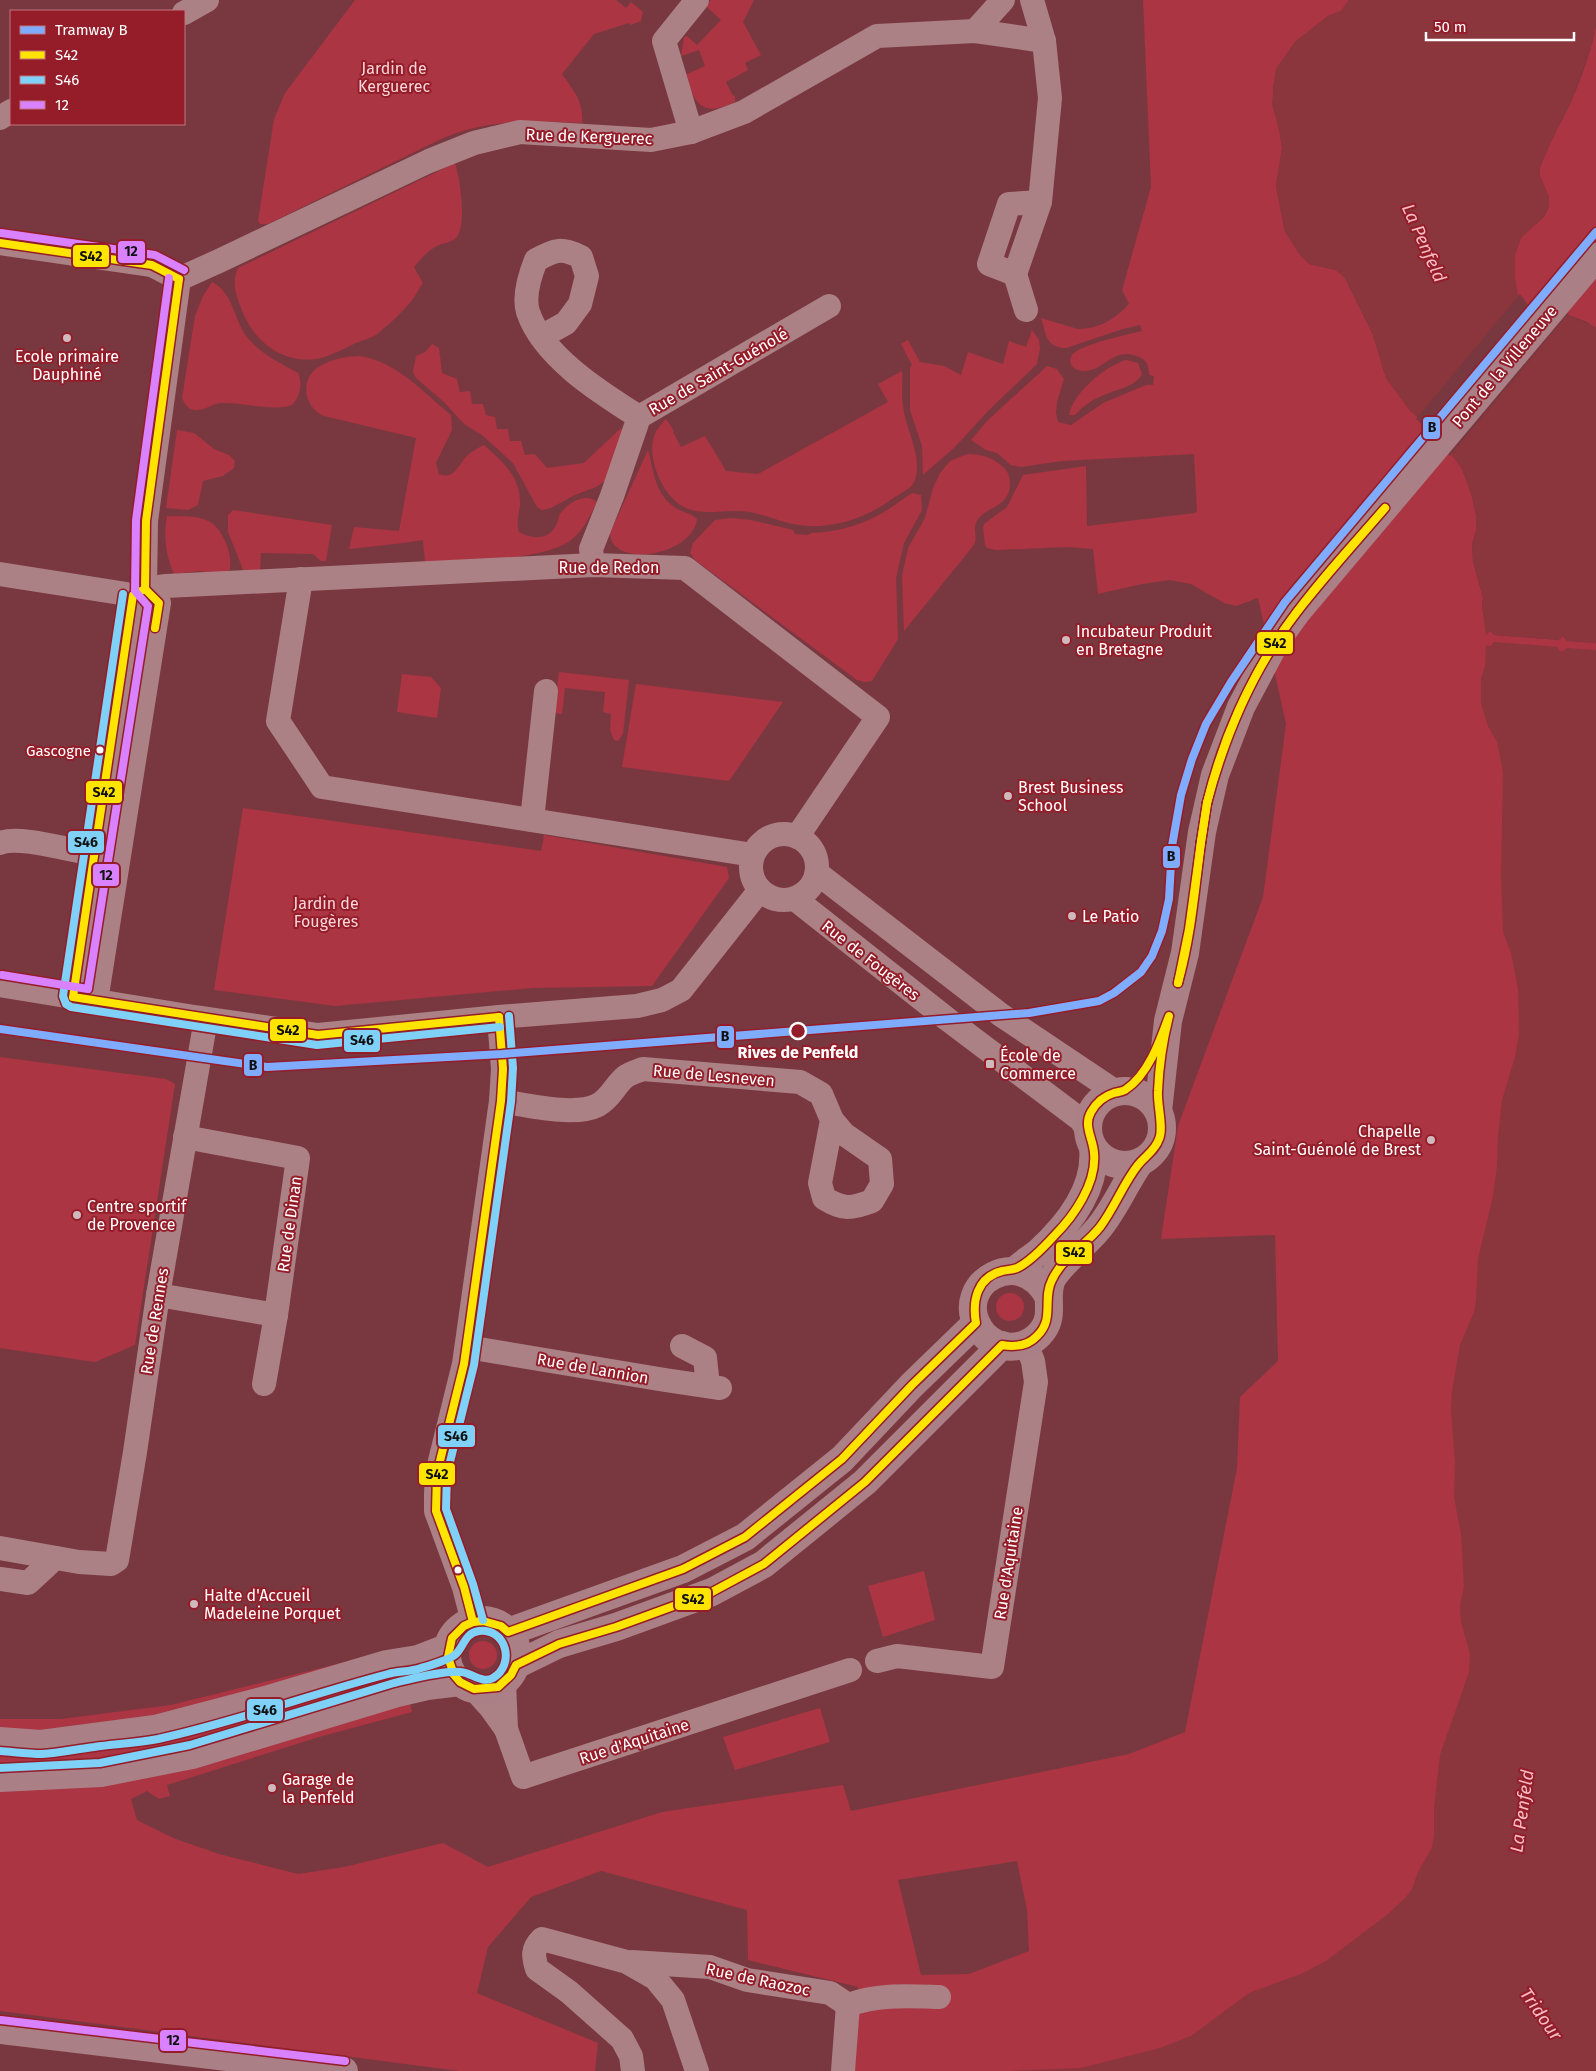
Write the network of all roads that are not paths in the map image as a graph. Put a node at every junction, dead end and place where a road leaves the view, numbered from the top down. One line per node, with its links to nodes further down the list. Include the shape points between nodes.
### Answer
1 (207, 0): 5 (street)
2 (696, 0): 8 (street, via 664,41)
3 (1003, 0): 6 (street)
4 (1032, 0): 7 (street)
5 (185, 12)
6 (975, 31): 7 (street, Rue de Kerguerec); 8 (street, Rue de Kerguerec, via 877,36 744,112)
7 (1044, 41): 13 (street, via 1050,98 1040,202 1015,274)
8 (691, 132): 11 (street, Rue de Kerguerec, via 651,140 520,132 474,143)
9 (0, 243): 11 (street, via 152,265)
10 (1596, 257): 36 (main road, Pont de la Villeneuve, via 1296,613 1276,641 1241,707 1215,775 1202,832 1185,953)
11 (179, 279): 19 (street)
12 (829, 306): 15 (street, Rue de Saint-Guénolé)
13 (1026, 310)
14 (541, 337): 15 (street, via 592,388)
15 (639, 417): 16 (street, Rue de Saint-Guénolé, via 591,549)
16 (593, 565): 18 (street, Rue de Redon); 24 (street, Rue de Redon, via 685,568 878,717)
17 (0, 574): 19 (street, Rue de Redon)
18 (301, 579): 19 (street, Rue de Redon, via 166,586); 23 (street, via 278,721 322,787)
19 (139, 592): 20 (street); 22 (street, via 159,603)
20 (119, 687): 22 (street); 26 (street)
21 (546, 691): 23 (street)
22 (146, 692): 33 (street)
23 (532, 820): 27 (street)
24 (797, 837): 27 (street, via 776,835 762,843); 28 (street, via 813,851)
25 (0, 843): 26 (street, via 22,841)
26 (94, 854): 32 (street)
27 (753, 855): 29 (street, via 753,878)
28 (817, 873): 30 (street, via 813,884); 37 (street, via 1001,1015)
29 (760, 890): 30 (street, via 782,901); 34 (street, via 682,990 662,1000 637,1006)
30 (795, 899): 42 (street, Rue de Fougères, via 942,1016 1081,1120)
31 (0, 985): 32 (street)
32 (73, 997): 33 (street)
33 (96, 1001): 35 (street)
34 (499, 1017): 35 (street, via 318,1035); 38 (street, via 503,1069)
35 (206, 1019): 41 (street, Rue de Rennes)
36 (1168, 1021): 37 (main road, via 1146,1066); 39 (main road)
37 (1120, 1092): 39 (main road, via 1144,1096); 42 (main road, via 1098,1102 1088,1120)
38 (501, 1101): 40 (street, Rue de Lesneven, via 553,1110 586,1109 612,1095 626,1076 643,1069 800,1082 821,1094); 51 (street)
39 (1158, 1111): 43 (main road, via 1161,1134 1158,1146)
40 (832, 1120)
41 (185, 1137): 45 (street, Rue de Rennes); 47 (street, Rue de Dinan, via 298,1158)
42 (1090, 1139): 43 (main road, via 1109,1162 1119,1165); 44 (main road, via 1094,1160 1079,1205 1040,1251)
43 (1140, 1162): 46 (main road, via 1099,1228 1053,1277)
44 (1016, 1270): 46 (main road, via 1035,1278); 48 (main road, via 990,1276 981,1285 973,1310)
45 (158, 1295): 47 (street); 54 (street, Rue de Rennes, via 117,1560 111,1564)
46 (1048, 1296): 49 (main road, via 1050,1307 1046,1324 1036,1338)
47 (276, 1315): 52 (street, Rue de Dinan)
48 (976, 1323): 49 (main road, via 991,1341); 57 (main road, via 842,1459 745,1537 683,1569)
49 (1014, 1345): 59 (street, Rue d'Aquitaine, via 1033,1361 1036,1382 992,1667 897,1656); 61 (main road, via 865,1482 764,1564 712,1592 558,1644)
50 (682, 1346): 51 (street, Rue de Lannion, via 705,1358 714,1387)
51 (466, 1347): 56 (street, via 437,1473 436,1511)
52 (264, 1384)
53 (0, 1548): 54 (street, Rue de Rennes)
54 (55, 1558): 55 (street, via 28,1583)
55 (0, 1578)
56 (473, 1622): 57 (main road, via 492,1622); 58 (main road, via 457,1632)
57 (508, 1632): 61 (main road, via 516,1648)
58 (449, 1647): 62 (main road, via 449,1666); 64 (main road, via 418,1659 388,1664 155,1729 41,1744)
59 (877, 1662)
60 (850, 1670): 63 (street, Rue d'Aquitaine, via 523,1777)
61 (510, 1674): 62 (main road, via 490,1689); 63 (street, Rue d'Aquitaine)
62 (467, 1686): 63 (street, Rue d'Aquitaine, via 491,1708); 65 (main road, via 427,1686 397,1693 192,1755 101,1773)
63 (506, 1729)
64 (0, 1741)
65 (0, 1778)
66 (627, 1962): 68 (street, Rue de Raozoc, via 710,1967 747,1980 830,1993); 73 (street, Rue de Raozoc, via 542,1938 534,1946 537,1969 569,1992 622,2039 631,2056); 74 (street, Rue de Raozoc, via 655,1978 673,2000)
67 (939, 1997): 68 (street, via 894,1995)
68 (848, 2004): 75 (street)
69 (0, 2030): 72 (main road)
70 (0, 2048): 71 (main road)
71 (183, 2071)
72 (344, 2071)
73 (633, 2071)
74 (697, 2071)
75 (843, 2071)

